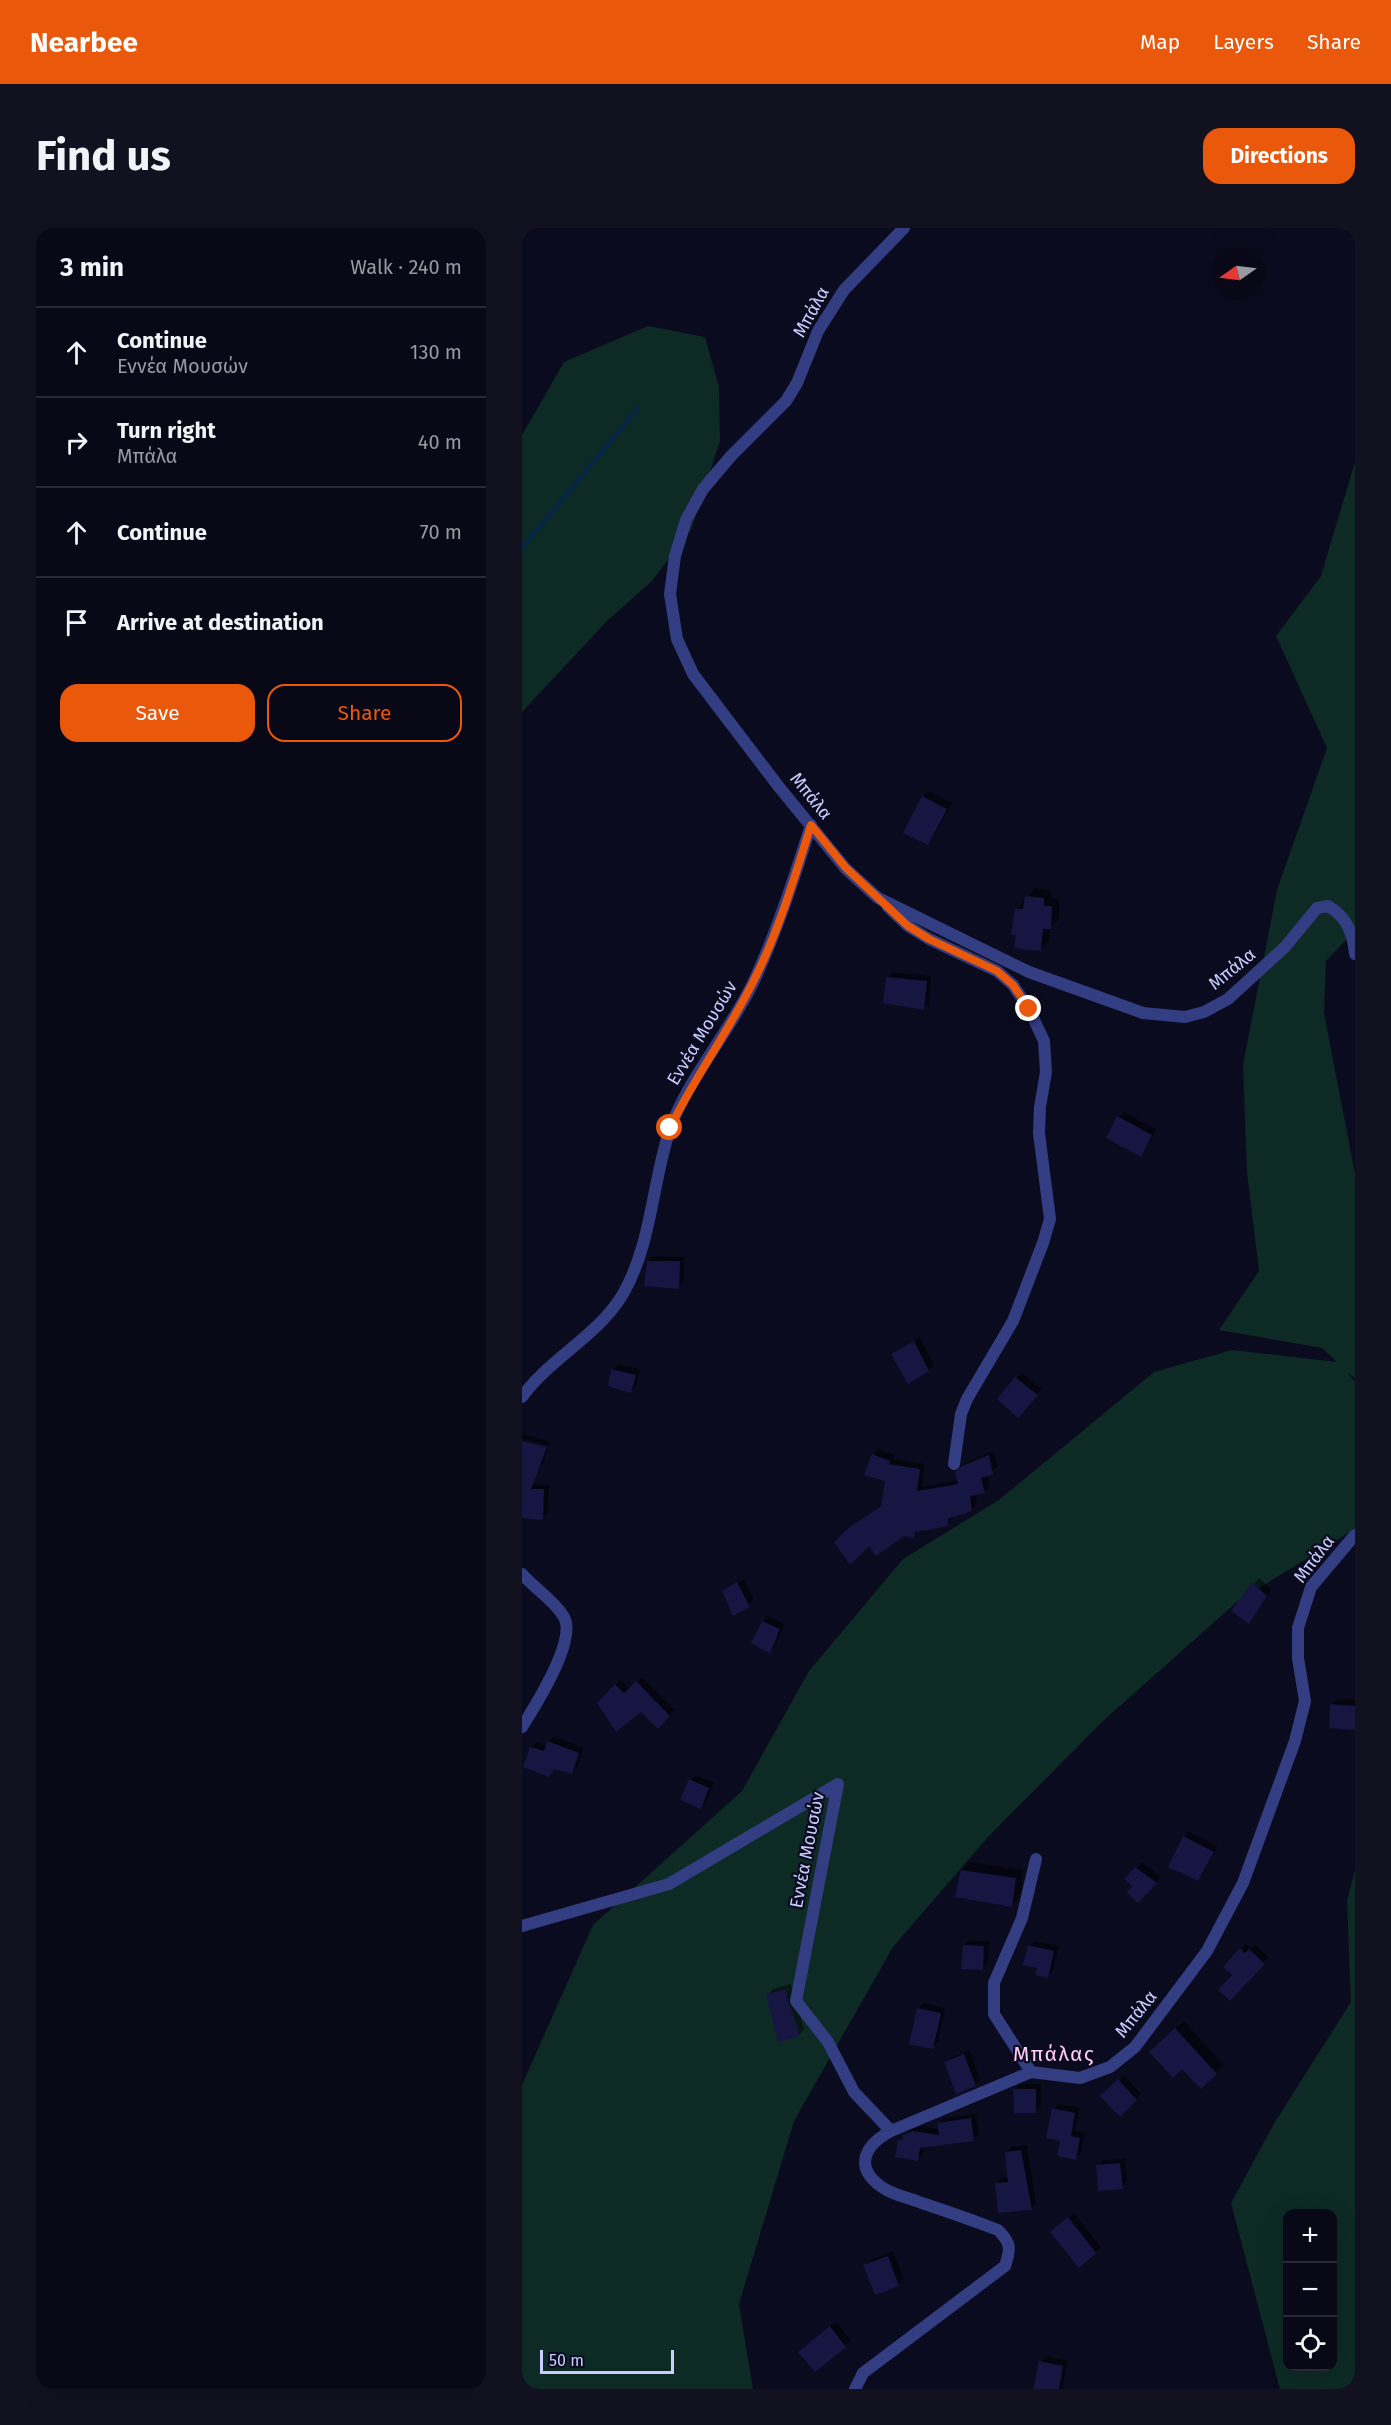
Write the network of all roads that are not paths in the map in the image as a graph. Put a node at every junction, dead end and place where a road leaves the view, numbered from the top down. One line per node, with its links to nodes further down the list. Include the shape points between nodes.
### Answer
1 (904, 228): 2 (street, Μπάλα, via 844,290 818,331 786,401 703,489 686,520 675,556 670,594 676,639 693,674)
2 (811, 825): 3 (street, Μπάλα, via 846,868); 5 (street, Εννέα Μουσών, via 782,915 753,982 670,1128 636,1266 624,1292 612,1311)
3 (878, 898): 4 (street, Μπάλα, via 1029,972 1164,1017 1204,1012 1228,999 1285,947 1317,908 1328,906 1347,922); 6 (street, via 908,926 929,939 997,971 1013,985 1044,1041 1046,1072 1039,1133 1050,1219 1013,1321 967,1399)
4 (1355, 954)
5 (522, 1397)
6 (954, 1464)
7 (1355, 1534): 12 (street, Μπάλα, via 1311,1587 1298,1628 1305,1701 1295,1741 1244,1882 1207,1951 1135,2048 1110,2067 1080,2078)
8 (522, 1574): 9 (street, via 559,1609 566,1621 566,1637 548,1685)
9 (522, 1726)
10 (1036, 1859): 12 (street, via 1022,1918 994,1983 994,2014)
11 (522, 1926): 13 (street, Εννέα Μουσών, via 669,1884 838,1784 796,2001 828,2042 854,2092)
12 (1031, 2072): 13 (street, Μπάλα)
13 (891, 2131): 14 (street, Μπάλα, via 877,2138 867,2150 864,2162 869,2175 885,2190 998,2230 1007,2239 1010,2251 1005,2266 863,2373)
14 (855, 2389)

